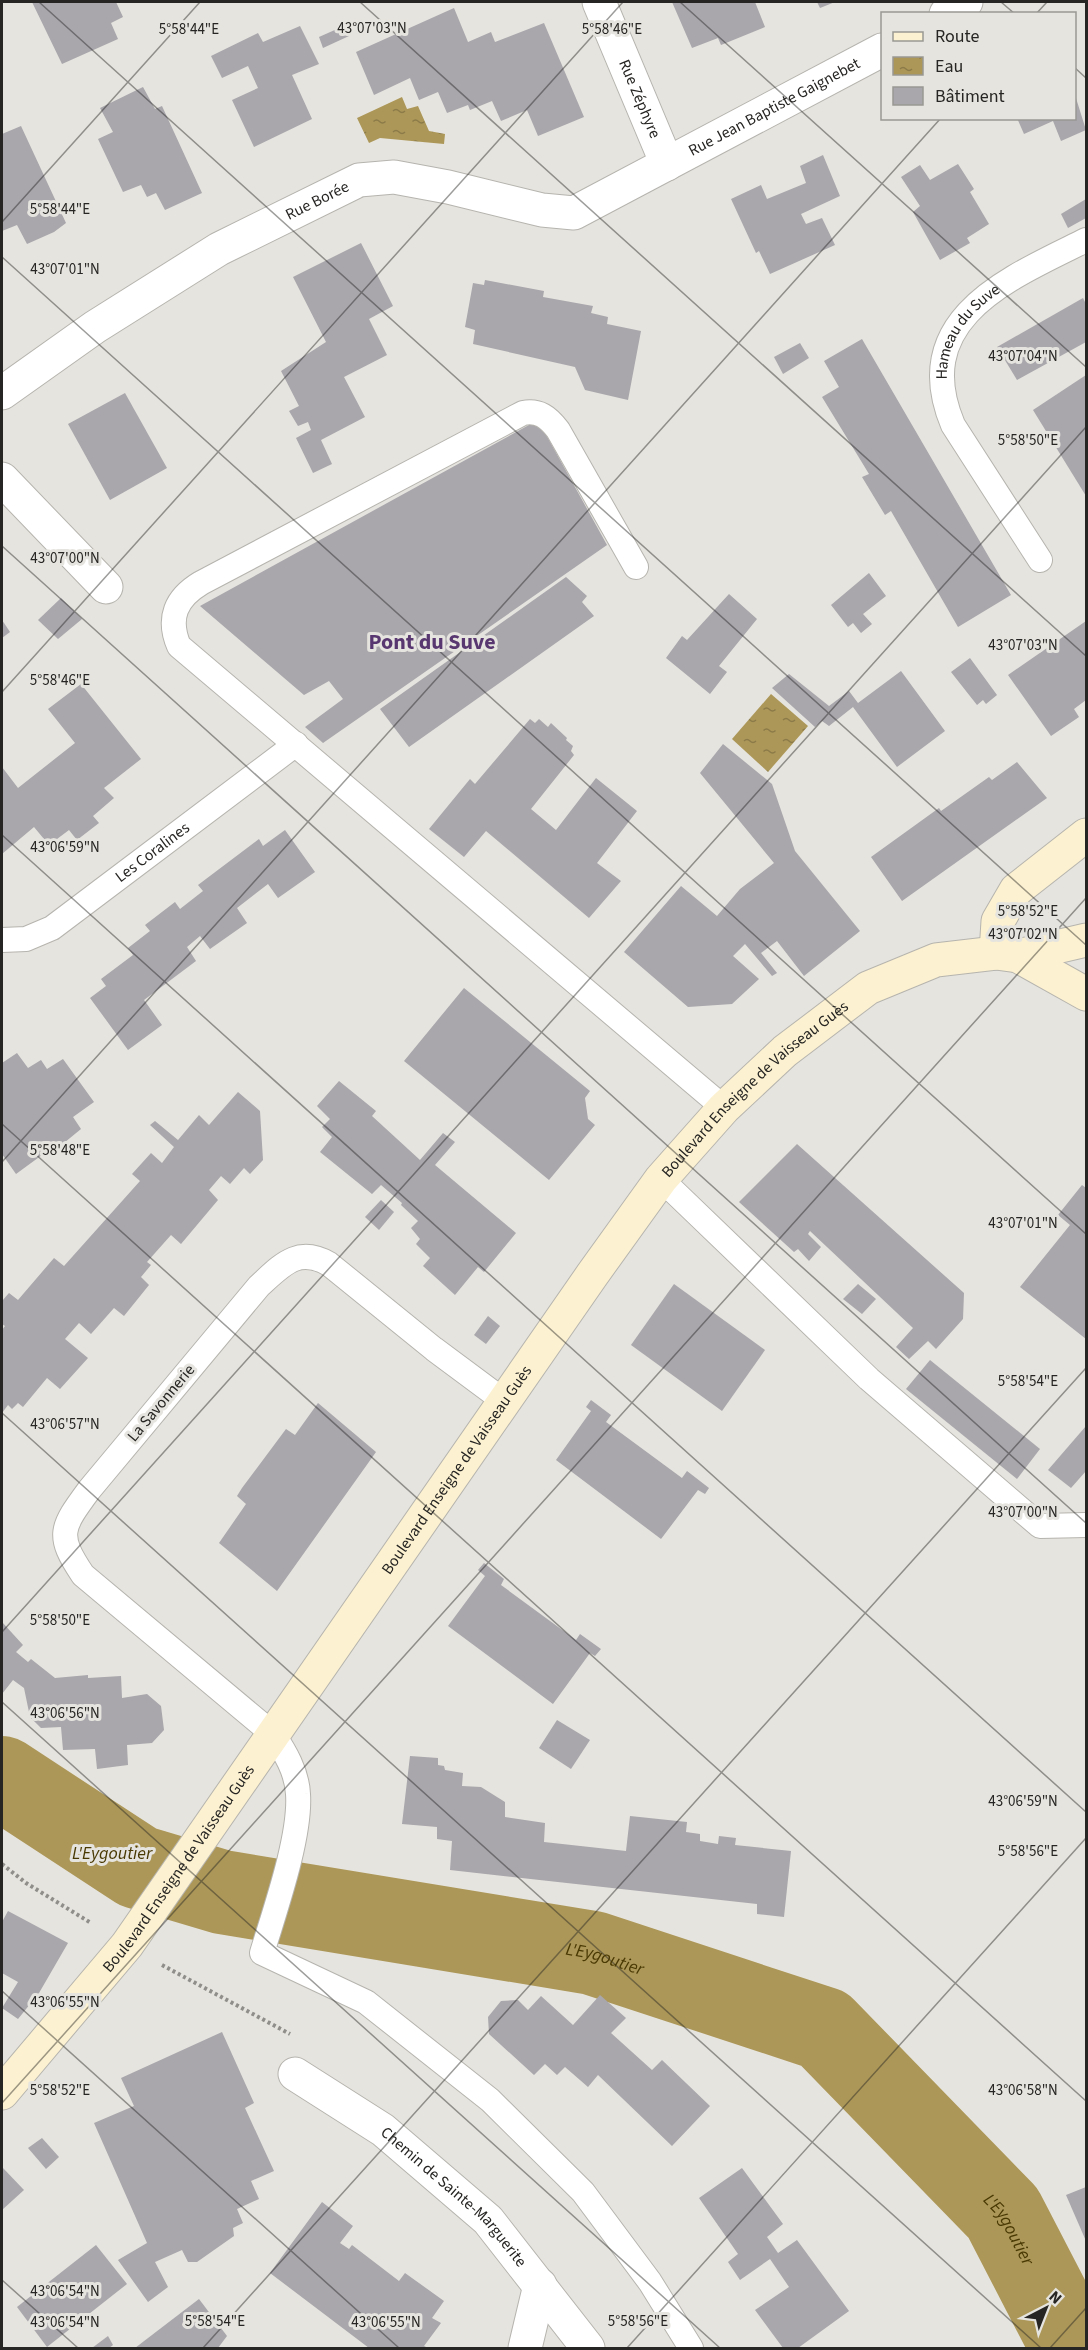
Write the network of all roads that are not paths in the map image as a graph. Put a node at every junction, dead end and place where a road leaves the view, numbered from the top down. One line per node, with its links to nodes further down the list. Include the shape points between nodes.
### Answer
1 (599, 2): 5 (street, Rue Zéphyre)
2 (966, 2): 3 (street)
3 (949, 12)
4 (881, 51): 5 (street, Rue Jean Baptiste Gaignebet)
5 (667, 164): 7 (street, Rue Borée, via 574,213 542,210 394,177 359,180 219,249 95,327)
6 (1086, 240): 9 (lane, Hameau du Suve, via 1020,273 970,309 958,324 944,363 944,403 953,425)
7 (2, 393)
8 (2, 479): 11 (street)
9 (1040, 560)
10 (636, 567): 12 (lane, via 552,422 540,413 523,412 201,583 177,606 172,626 180,645)
11 (106, 587)
12 (296, 744): 14 (lane, Les Coralines, via 52,928 26,939); 18 (lane)
13 (1086, 836): 16 (main road, via 1016,890 998,921)
14 (2, 940)
15 (1086, 940): 16 (main road, Boulevard Enseigne de Vaisseau Guès)
16 (1007, 955): 17 (main road); 18 (main road, Boulevard Enseigne de Vaisseau Guès, via 936,960 867,988 784,1051)
17 (1086, 994)
18 (724, 1108): 19 (main road, Boulevard Enseigne de Vaisseau Guès)
19 (661, 1179): 20 (main road, Boulevard Enseigne de Vaisseau Guès); 21 (lane, via 869,1379 1040,1526)
20 (504, 1401): 22 (main road, Boulevard Enseigne de Vaisseau Guès); 22 (lane, La Savonnerie, via 329,1264 316,1256 302,1255 259,1286 70,1515 64,1532 66,1549 83,1575)
21 (1086, 1525)
22 (273, 1734): 24 (main road, Boulevard Enseigne de Vaisseau Guès, via 127,1945); 28 (lane, via 288,1756 298,1792 297,1825 262,1953 366,2002 490,2100 583,2192 650,2282)
23 (295, 2074): 25 (street, Chemin de Sainte-Marguerite, via 383,2130 488,2220)
24 (2, 2090)
25 (540, 2285): 26 (street); 27 (street, Chemin de Sainte-Marguerite)
26 (525, 2349)
27 (588, 2349)
28 (691, 2349)

